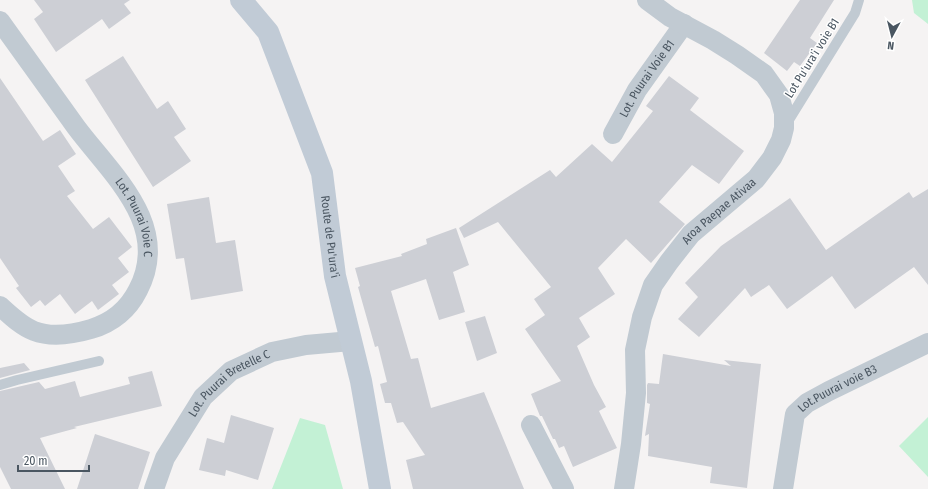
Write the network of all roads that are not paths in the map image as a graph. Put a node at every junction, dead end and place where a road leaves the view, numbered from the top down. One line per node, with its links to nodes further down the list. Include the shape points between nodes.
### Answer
1 (241, 0): 9 (main road, Route de Pu'ura'i, via 268,32 322,173 335,276)
2 (647, 0): 5 (street, Aroa Paepae Ativaa)
3 (859, 0): 6 (lane, Lot Pu'ura'i voie B1, via 855,13)
4 (0, 21): 8 (street, Lot. Puurai Voie C, via 80,132 126,188 144,226 148,252 143,280 132,301 118,316 99,326 74,334 34,331)
5 (684, 24): 6 (street, Aroa Paepae Ativaa, via 738,55 764,74 779,95 784,113); 7 (street, Lot. Puurai Voie B1, via 637,90)
6 (784, 128): 17 (street, Aroa Paepae Ativaa, via 772,158 756,179 691,234 653,285 642,316 635,350 636,393)
7 (613, 134)
8 (0, 306)
9 (351, 341): 14 (street, Lot. Puurai Bretelle C, via 272,352 231,371 203,396 165,458); 15 (main road, Route de Pu'ura'i, via 361,381)
10 (928, 343): 18 (street, Lot.Puurai voie B3, via 829,391 807,403 795,414)
11 (99, 361): 12 (lane)
12 (0, 385)
13 (531, 425): 16 (street)
14 (154, 489)
15 (380, 489)
16 (564, 489)
17 (624, 489)
18 (783, 489)

